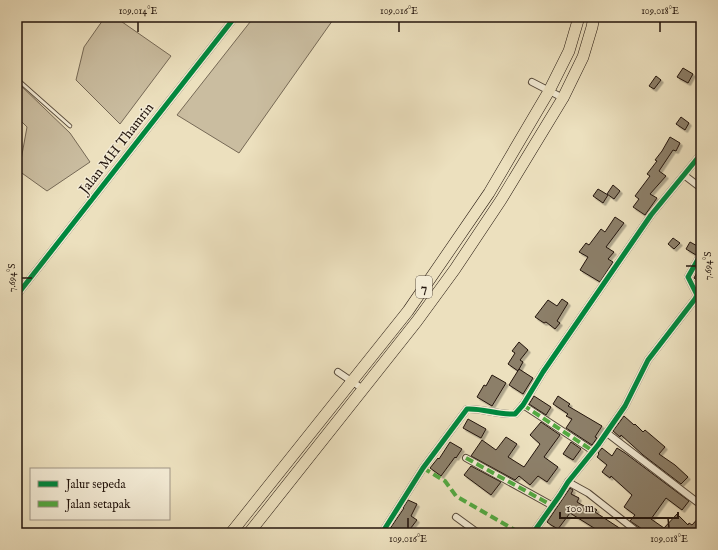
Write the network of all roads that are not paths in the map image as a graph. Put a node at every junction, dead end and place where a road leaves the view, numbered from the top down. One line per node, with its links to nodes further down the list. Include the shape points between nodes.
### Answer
1 (20, 17): 5 (lane)
2 (234, 17): 15 (street, Jalan MH Thamrin)
3 (579, 17): 8 (highway, 7, via 569,51)
4 (594, 17): 9 (highway, 7, via 583,57)
5 (17, 20)
6 (17, 79): 10 (lane)
7 (532, 82): 8 (street)
8 (549, 91): 9 (street); 17 (highway, 7, via 466,226 408,311)
9 (562, 98): 18 (highway, 7, via 501,200 455,269)
10 (70, 126)
11 (701, 154): 12 (street)
12 (684, 175): 13 (street); 19 (street, via 647,222)
13 (701, 188)
14 (701, 254): 20 (street, via 688,277 697,297 648,360 625,406)
15 (17, 295)
16 (338, 372): 17 (street)
17 (352, 382): 18 (street); 27 (highway, 7)
18 (363, 389): 28 (highway, 7)
19 (523, 405): 21 (street); 29 (street, via 514,414 467,409 423,468)
20 (607, 433): 21 (street); 24 (street)
21 (593, 451): 23 (street)
22 (466, 458): 25 (street)
23 (568, 482): 25 (street); 32 (street, via 588,493)
24 (701, 505)
25 (553, 506): 31 (street)
26 (456, 516): 30 (street)
27 (231, 533)
28 (249, 533)
29 (382, 533)
30 (478, 533)
31 (533, 533)
32 (640, 533)

